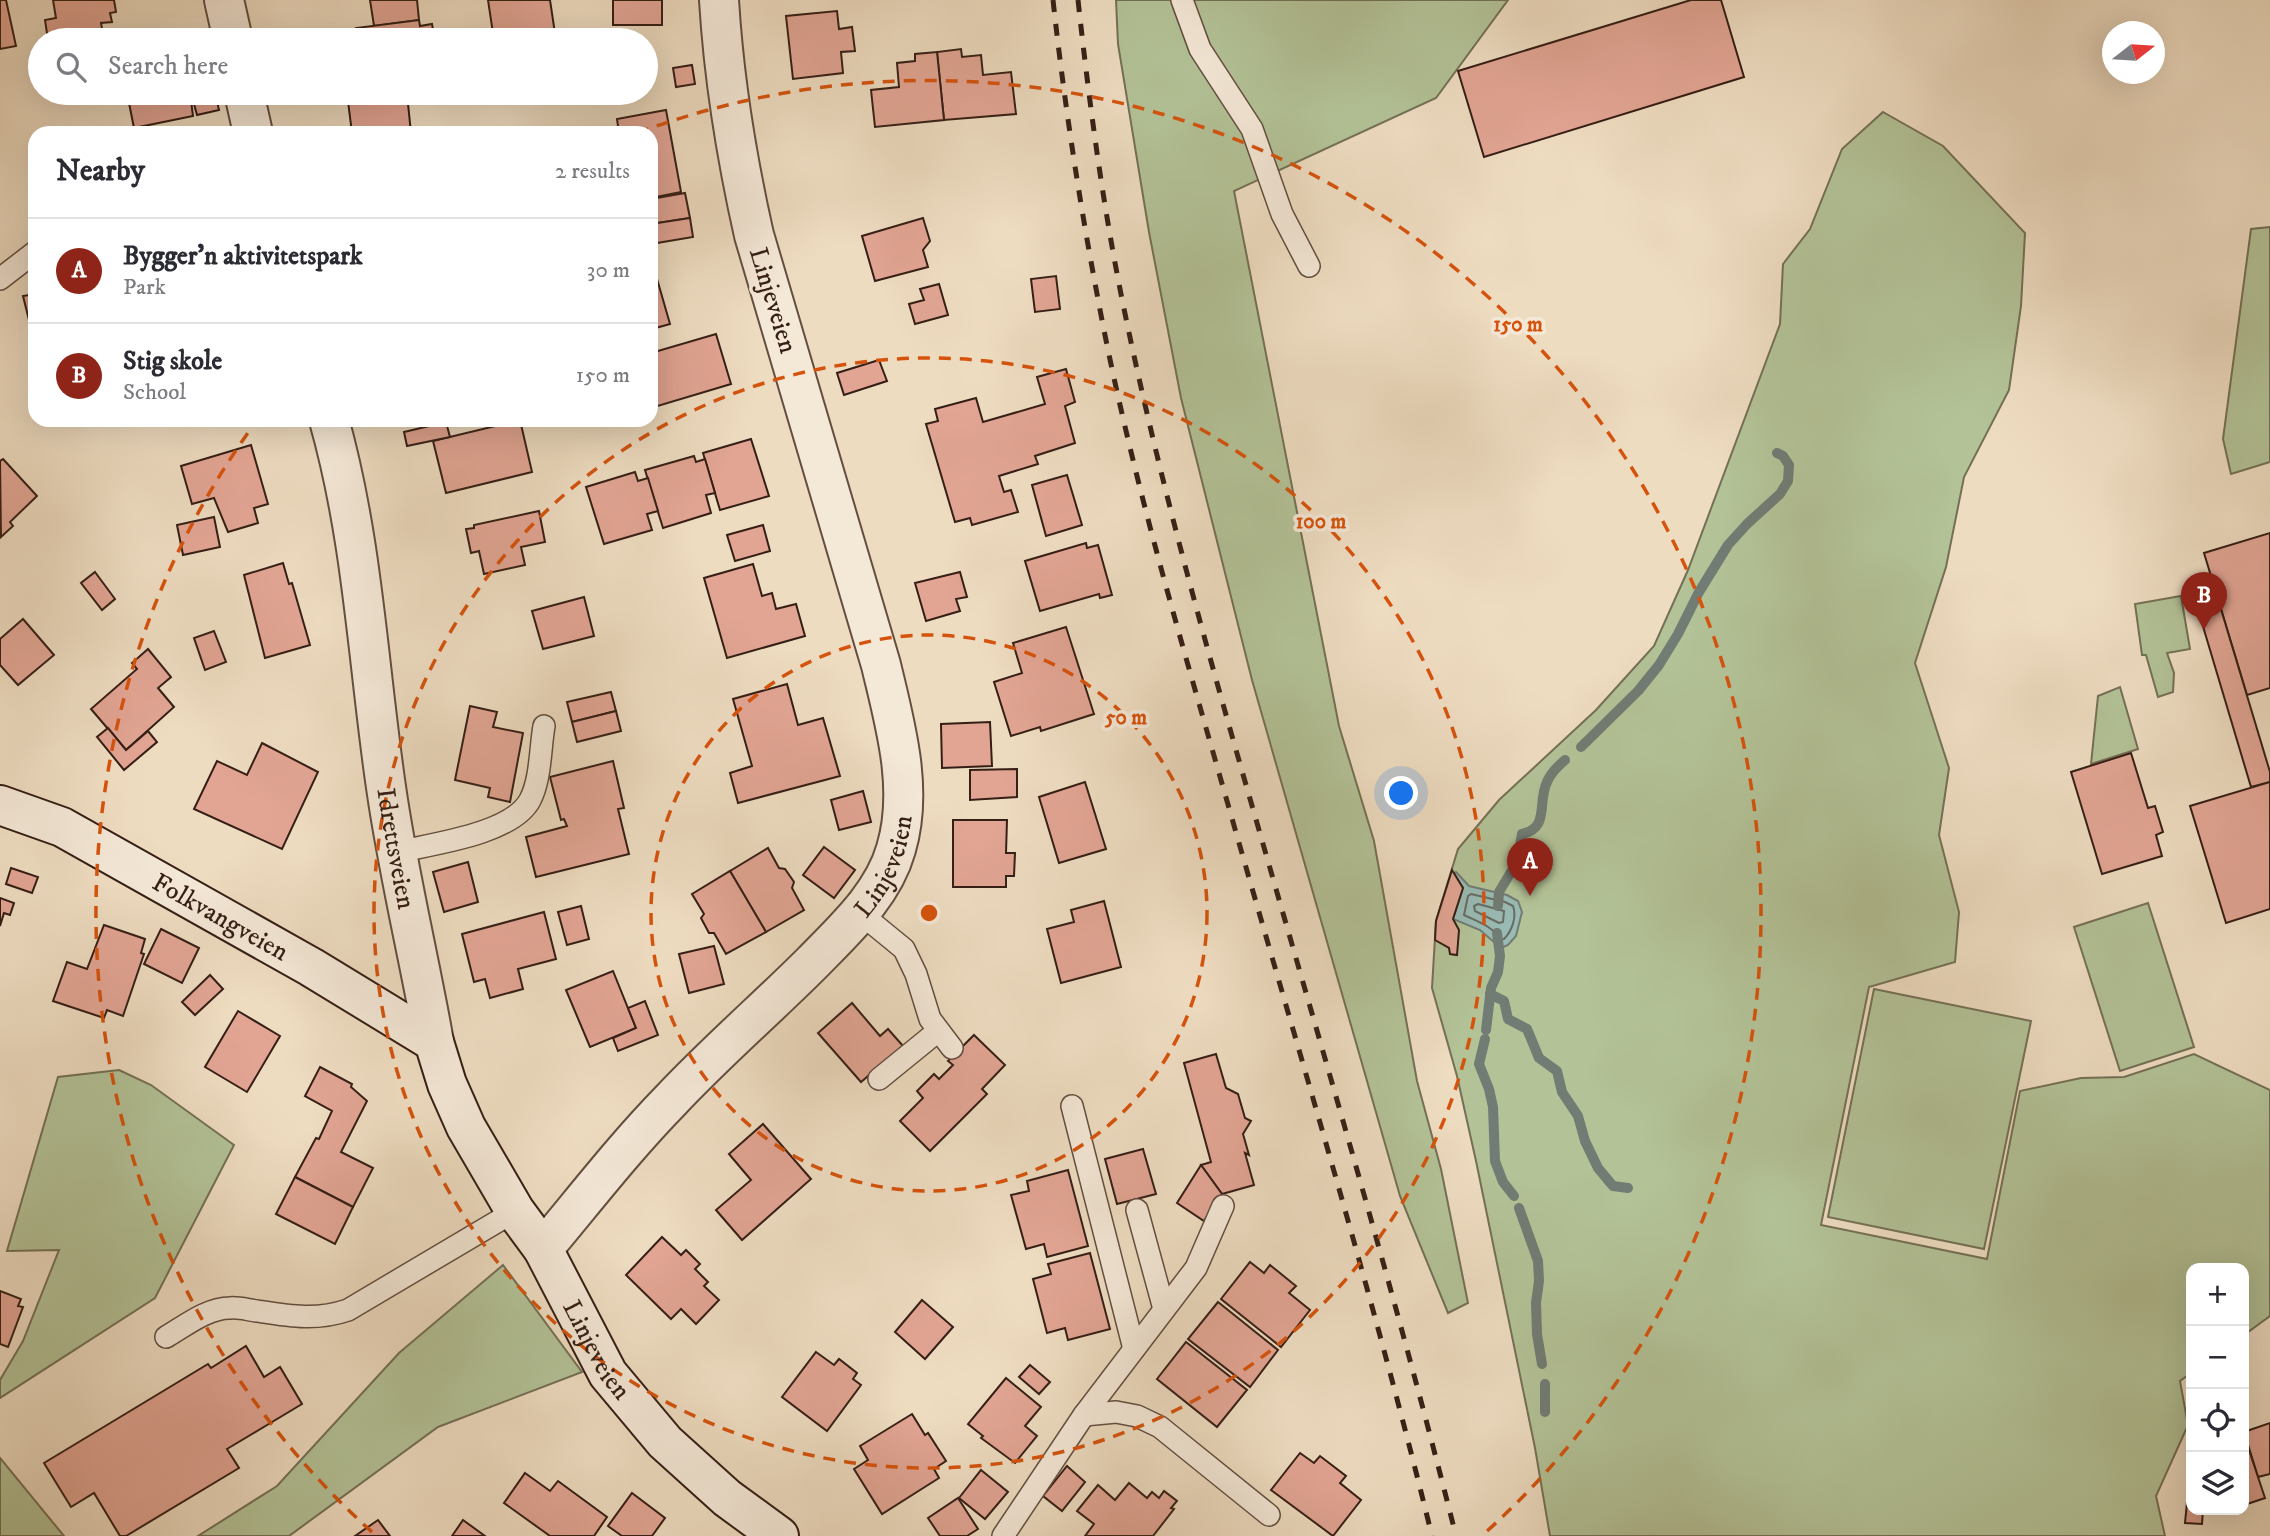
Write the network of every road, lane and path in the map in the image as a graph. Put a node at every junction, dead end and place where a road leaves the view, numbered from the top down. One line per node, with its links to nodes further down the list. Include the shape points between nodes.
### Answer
1 (224, 0): 4 (street)
2 (719, 0): 14 (street, Linjeveien, via 729,110 754,235 897,731 903,813 896,849 881,885)
3 (1182, 0): 8 (lane, via 1200,49 1252,130 1282,214)
4 (230, 28)
5 (247, 105): 6 (street)
6 (251, 126)
7 (28, 257): 9 (lane)
8 (1309, 266)
9 (0, 279)
10 (330, 427): 13 (street, Idrettsveien, via 360,566)
11 (544, 726): 13 (lane, via 534,789 518,814 475,833)
12 (0, 805): 16 (street, Folkvangveien, via 62,827)
13 (397, 852): 16 (street, Idrettsveien)
14 (860, 912): 15 (lane, via 904,949); 23 (street, Linjeveien, via 669,1101)
15 (938, 1031): 17 (lane); 18 (lane)
16 (434, 1042): 22 (street, Idrettsveien, via 466,1127)
17 (953, 1048)
18 (878, 1079)
19 (1072, 1106): 26 (lane)
20 (1223, 1206): 24 (lane, via 1196,1268)
21 (1137, 1210): 24 (lane)
22 (515, 1211): 23 (street, Idrettsveien); 25 (lane, via 348,1310 306,1318 216,1310)
23 (543, 1249): 29 (street, Linjeveien, via 608,1374 665,1442 727,1498)
24 (1164, 1309): 26 (lane)
25 (166, 1337)
26 (1134, 1349): 27 (lane)
27 (1084, 1415): 28 (lane, via 1116,1412 1160,1427); 30 (lane)
28 (1269, 1515)
29 (779, 1536)
30 (1003, 1536)

